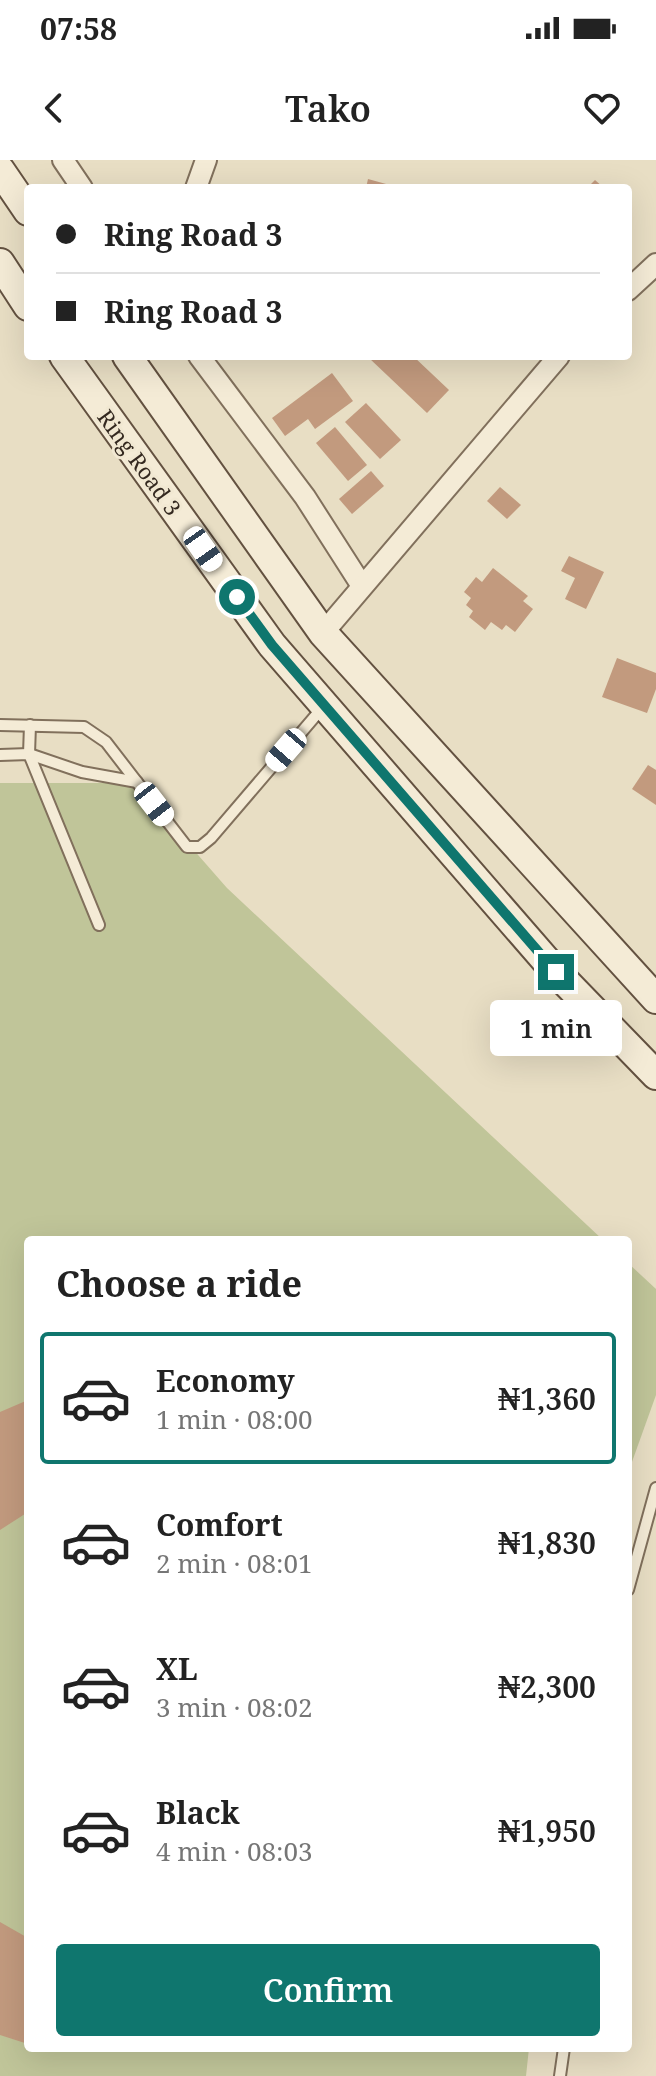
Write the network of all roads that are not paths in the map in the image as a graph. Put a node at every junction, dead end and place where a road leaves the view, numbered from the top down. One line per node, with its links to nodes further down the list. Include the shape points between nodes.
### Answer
1 (63, 160): 4 (street)
2 (206, 160): 5 (street)
3 (0, 170): 6 (main road)
4 (79, 184)
5 (197, 184)
6 (24, 205)
7 (0, 263): 10 (main road)
8 (656, 264): 9 (street)
9 (632, 286)
10 (24, 300)
11 (67, 360): 17 (main road, Ring Road 3, via 272,645)
12 (130, 360): 16 (main road)
13 (202, 360): 15 (street, via 305,497)
14 (556, 360): 15 (street)
15 (362, 586): 16 (street)
16 (323, 633): 24 (main road)
17 (324, 706): 22 (lane, via 200,847 187,847); 25 (main road, Ring Road 3, via 556,972)
18 (0, 725): 19 (lane)
19 (30, 725): 20 (lane); 22 (lane, via 84,727 106,742)
20 (29, 754): 21 (lane); 22 (lane, via 82,772); 23 (lane)
21 (0, 755)
22 (137, 782)
23 (99, 925)
24 (656, 999)
25 (656, 1075)
26 (656, 1488): 27 (lane)
27 (632, 1575)
28 (563, 2052): 29 (lane)
29 (560, 2076)

